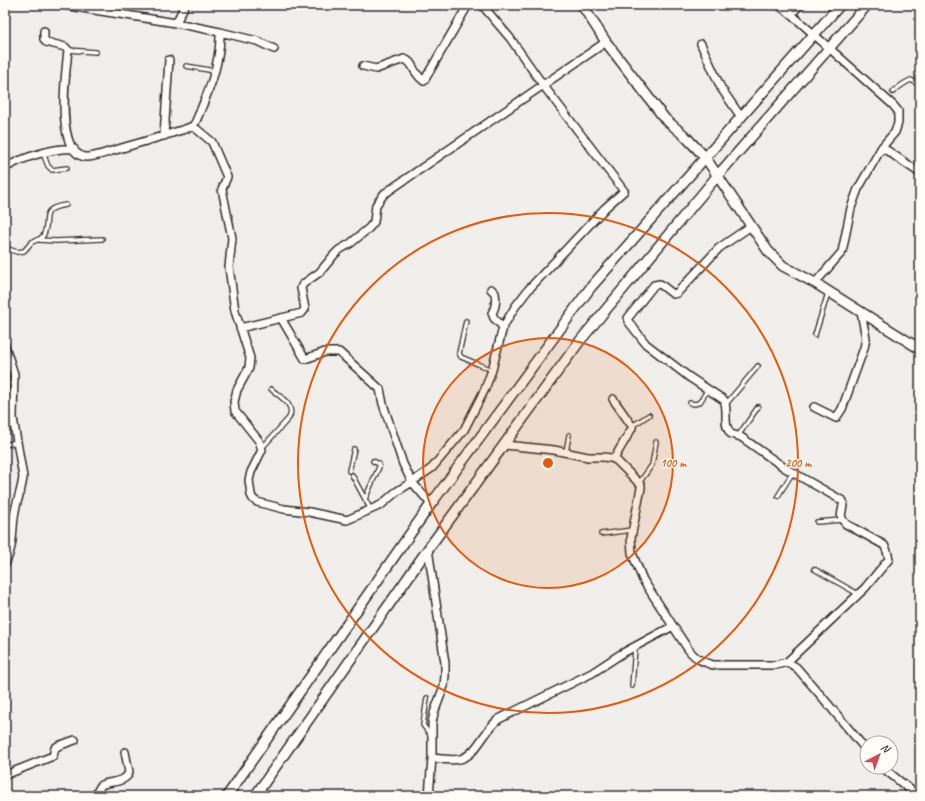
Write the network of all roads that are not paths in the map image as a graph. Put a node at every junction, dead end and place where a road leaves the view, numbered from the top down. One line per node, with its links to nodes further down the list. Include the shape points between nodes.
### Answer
1 (63, 5): 11 (street)
2 (185, 5): 11 (street)
3 (468, 5): 23 (street, via 424,81 410,62 404,59 376,69)
4 (482, 5): 25 (street, via 510,38)
5 (583, 5): 15 (street)
6 (778, 5): 10 (street)
7 (800, 5): 10 (street)
8 (840, 5): 14 (street)
9 (867, 5): 18 (street)
10 (791, 14): 14 (street)
11 (176, 23): 13 (street)
12 (44, 31): 19 (street, via 46,42)
13 (220, 32): 17 (street, via 258,41); 24 (street, via 221,45)
14 (813, 35): 18 (street); 28 (street)
15 (606, 42): 25 (street); 34 (street, via 665,119)
16 (701, 44): 28 (street, via 721,88)
17 (274, 49)
18 (829, 49): 31 (street, via 888,97 898,111 895,132); 38 (street)
19 (68, 50): 20 (lane); 32 (street, via 64,116 67,134)
20 (96, 52)
21 (169, 60): 30 (street)
22 (186, 66): 24 (lane)
23 (363, 66)
24 (215, 71): 29 (street)
25 (543, 85): 48 (street, via 384,194 376,205 374,222 369,228 339,250 320,272 303,284 301,288 304,312); 50 (street, via 624,191 528,290)
26 (920, 85): 27 (lane, via 911,80)
27 (893, 92)
28 (741, 117): 34 (street)
29 (193, 126): 30 (street); 51 (street, via 212,142 227,177 222,189 232,238 229,267)
30 (164, 136): 32 (street, via 88,157)
31 (882, 147): 37 (street); 44 (street, via 858,188 842,252)
32 (74, 149): 33 (street, via 64,148)
33 (44, 153): 35 (street); 36 (lane, via 52,170)
34 (705, 157): 38 (street); 84 (street, via 591,287)
35 (5, 168)
36 (67, 168)
37 (920, 173)
38 (718, 175): 40 (street); 71 (street, via 579,342)
39 (66, 205): 42 (lane, via 56,207 47,214 43,235)
40 (751, 226): 44 (street, via 768,251 783,266); 58 (street, via 718,248 677,293 673,294 660,284 654,285 628,318 628,322 646,344 689,378)
41 (102, 239): 42 (lane)
42 (39, 240): 43 (lane, via 21,252)
43 (5, 248)
44 (815, 283): 46 (street)
45 (491, 289): 50 (street, via 496,297 492,313)
46 (828, 292): 47 (street); 52 (lane)
47 (861, 312): 54 (street); 63 (street, via 866,338 842,409 836,418)
48 (281, 318): 51 (street); 80 (street, via 306,359 325,352 338,352 380,389 397,448)
49 (466, 321): 56 (lane, via 459,353 461,357)
50 (503, 327): 56 (street)
51 (240, 328): 72 (street, via 250,363 237,390 235,411 259,441)
52 (815, 335)
53 (5, 346): 68 (street, via 14,374 13,418)
54 (920, 349)
55 (758, 366): 61 (lane)
56 (492, 370): 80 (street, via 464,430 432,468)
57 (271, 389): 72 (lane, via 291,407 292,413)
58 (708, 389): 60 (lane, via 700,402); 61 (street, via 721,397)
59 (613, 398): 65 (street)
60 (690, 403)
61 (726, 404): 67 (street, via 726,426 731,434)
62 (758, 407): 67 (lane)
63 (814, 407)
64 (649, 415): 65 (lane)
65 (632, 426): 75 (street)
66 (569, 435): 74 (lane)
67 (738, 436): 78 (street)
68 (17, 442): 70 (lane); 91 (street, via 23,477 15,513 11,550)
69 (656, 442): 81 (lane, via 652,465)
70 (5, 444)
71 (505, 444): 74 (street); 90 (street)
72 (261, 449): 85 (street, via 249,480 251,495 258,502 343,520)
73 (354, 449): 77 (lane)
74 (566, 453): 75 (street)
75 (614, 459): 81 (street)
76 (373, 461): 83 (lane, via 379,464 379,467)
77 (349, 471)
78 (793, 472): 82 (lane); 86 (street, via 843,501)
79 (352, 475): 83 (lane)
80 (412, 482): 84 (street); 85 (street)
81 (638, 484): 88 (street, via 641,488)
82 (778, 496)
83 (365, 499): 85 (lane)
84 (431, 504): 108 (street)
85 (371, 510)
86 (842, 520): 87 (lane); 93 (street, via 884,545 889,557 885,565)
87 (817, 522)
88 (633, 529): 89 (lane); 94 (street, via 632,553 643,580)
89 (601, 534)
90 (428, 549): 99 (street, via 445,663 444,686 434,713); 109 (street)
91 (5, 564)
92 (814, 569): 93 (lane)
93 (858, 594): 96 (street)
94 (673, 626): 95 (street); 96 (street, via 694,657 713,665 776,665)
95 (635, 647): 97 (lane); 103 (street, via 592,674 499,719 467,756 456,760)
96 (787, 662): 101 (street, via 800,672)
97 (632, 686)
98 (427, 698): 99 (lane, via 423,725)
99 (432, 737): 103 (street)
100 (75, 740): 104 (street, via 55,748 52,756)
101 (859, 742)
102 (125, 752): 107 (street, via 129,772 126,778 101,785)
103 (432, 758): 110 (street)
104 (5, 775)
105 (890, 775): 106 (street)
106 (908, 793): 111 (street)
107 (95, 796)
108 (227, 796)
109 (256, 796)
110 (429, 796)
111 (918, 796)

